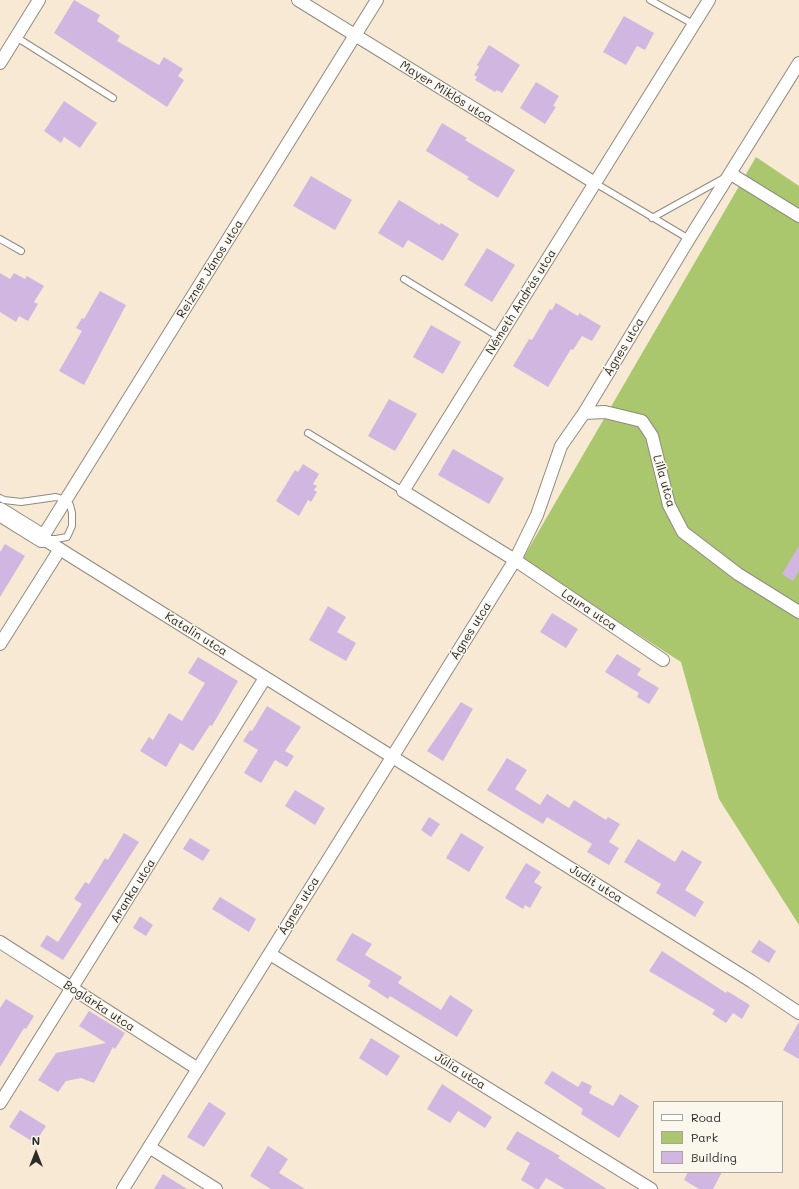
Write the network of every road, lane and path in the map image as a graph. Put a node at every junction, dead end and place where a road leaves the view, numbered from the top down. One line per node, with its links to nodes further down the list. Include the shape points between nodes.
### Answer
1 (39, 0): 8 (street)
2 (298, 0): 7 (street, Mayer Miklós utca)
3 (377, 0): 7 (street, Reizner János utca)
4 (650, 0): 6 (lane)
5 (708, 0): 6 (street, Németh András utca)
6 (693, 24): 13 (street, Németh András utca)
7 (355, 36): 13 (street, Mayer Miklós utca); 25 (street, Reizner János utca)
8 (16, 37): 9 (street); 11 (lane)
9 (0, 63)
10 (799, 63): 12 (street, Ágnes utca)
11 (113, 98)
12 (731, 174): 14 (street); 15 (lane); 17 (street, Ágnes utca)
13 (595, 183): 15 (lane); 20 (street, Németh András utca)
14 (799, 216)
15 (652, 218): 17 (lane)
16 (0, 239): 18 (lane)
17 (689, 239): 21 (street, Ágnes utca)
18 (20, 251)
19 (404, 279): 20 (lane)
20 (499, 337): 23 (street, Németh András utca)
21 (584, 413): 29 (street, Ágnes utca, via 561,446 537,515); 30 (street, Lilla utca, via 605,412 642,421 652,436 669,505 683,532 738,574)
22 (308, 433): 23 (lane)
23 (403, 491): 29 (street)
24 (0, 498): 25 (lane, via 21,502 56,497)
25 (66, 500): 27 (street, Reizner János utca); 27 (lane, via 72,513 72,526 67,537)
26 (0, 512): 27 (street, Katalin utca)
27 (42, 538): 28 (street, Katalin utca)
28 (60, 549): 31 (street); 33 (street, Katalin utca)
29 (515, 560): 32 (street, Laura utca); 34 (street, Ágnes utca)
30 (799, 612)
31 (0, 644)
32 (663, 660)
33 (265, 678): 34 (street, Katalin utca); 37 (street, Aranka utca)
34 (391, 757): 36 (street, Ágnes utca); 38 (street, Judit utca)
35 (0, 942): 37 (street, Boglárka utca)
36 (270, 954): 39 (street, Ágnes utca); 44 (street, Júlia utca)
37 (72, 989): 39 (street, Boglárka utca); 40 (street, Aranka utca)
38 (799, 1013)
39 (198, 1069): 41 (street, Ágnes utca)
40 (0, 1103)
41 (149, 1147): 42 (street, Ágnes utca); 43 (street)
42 (123, 1189)
43 (216, 1189)
44 (651, 1189)

